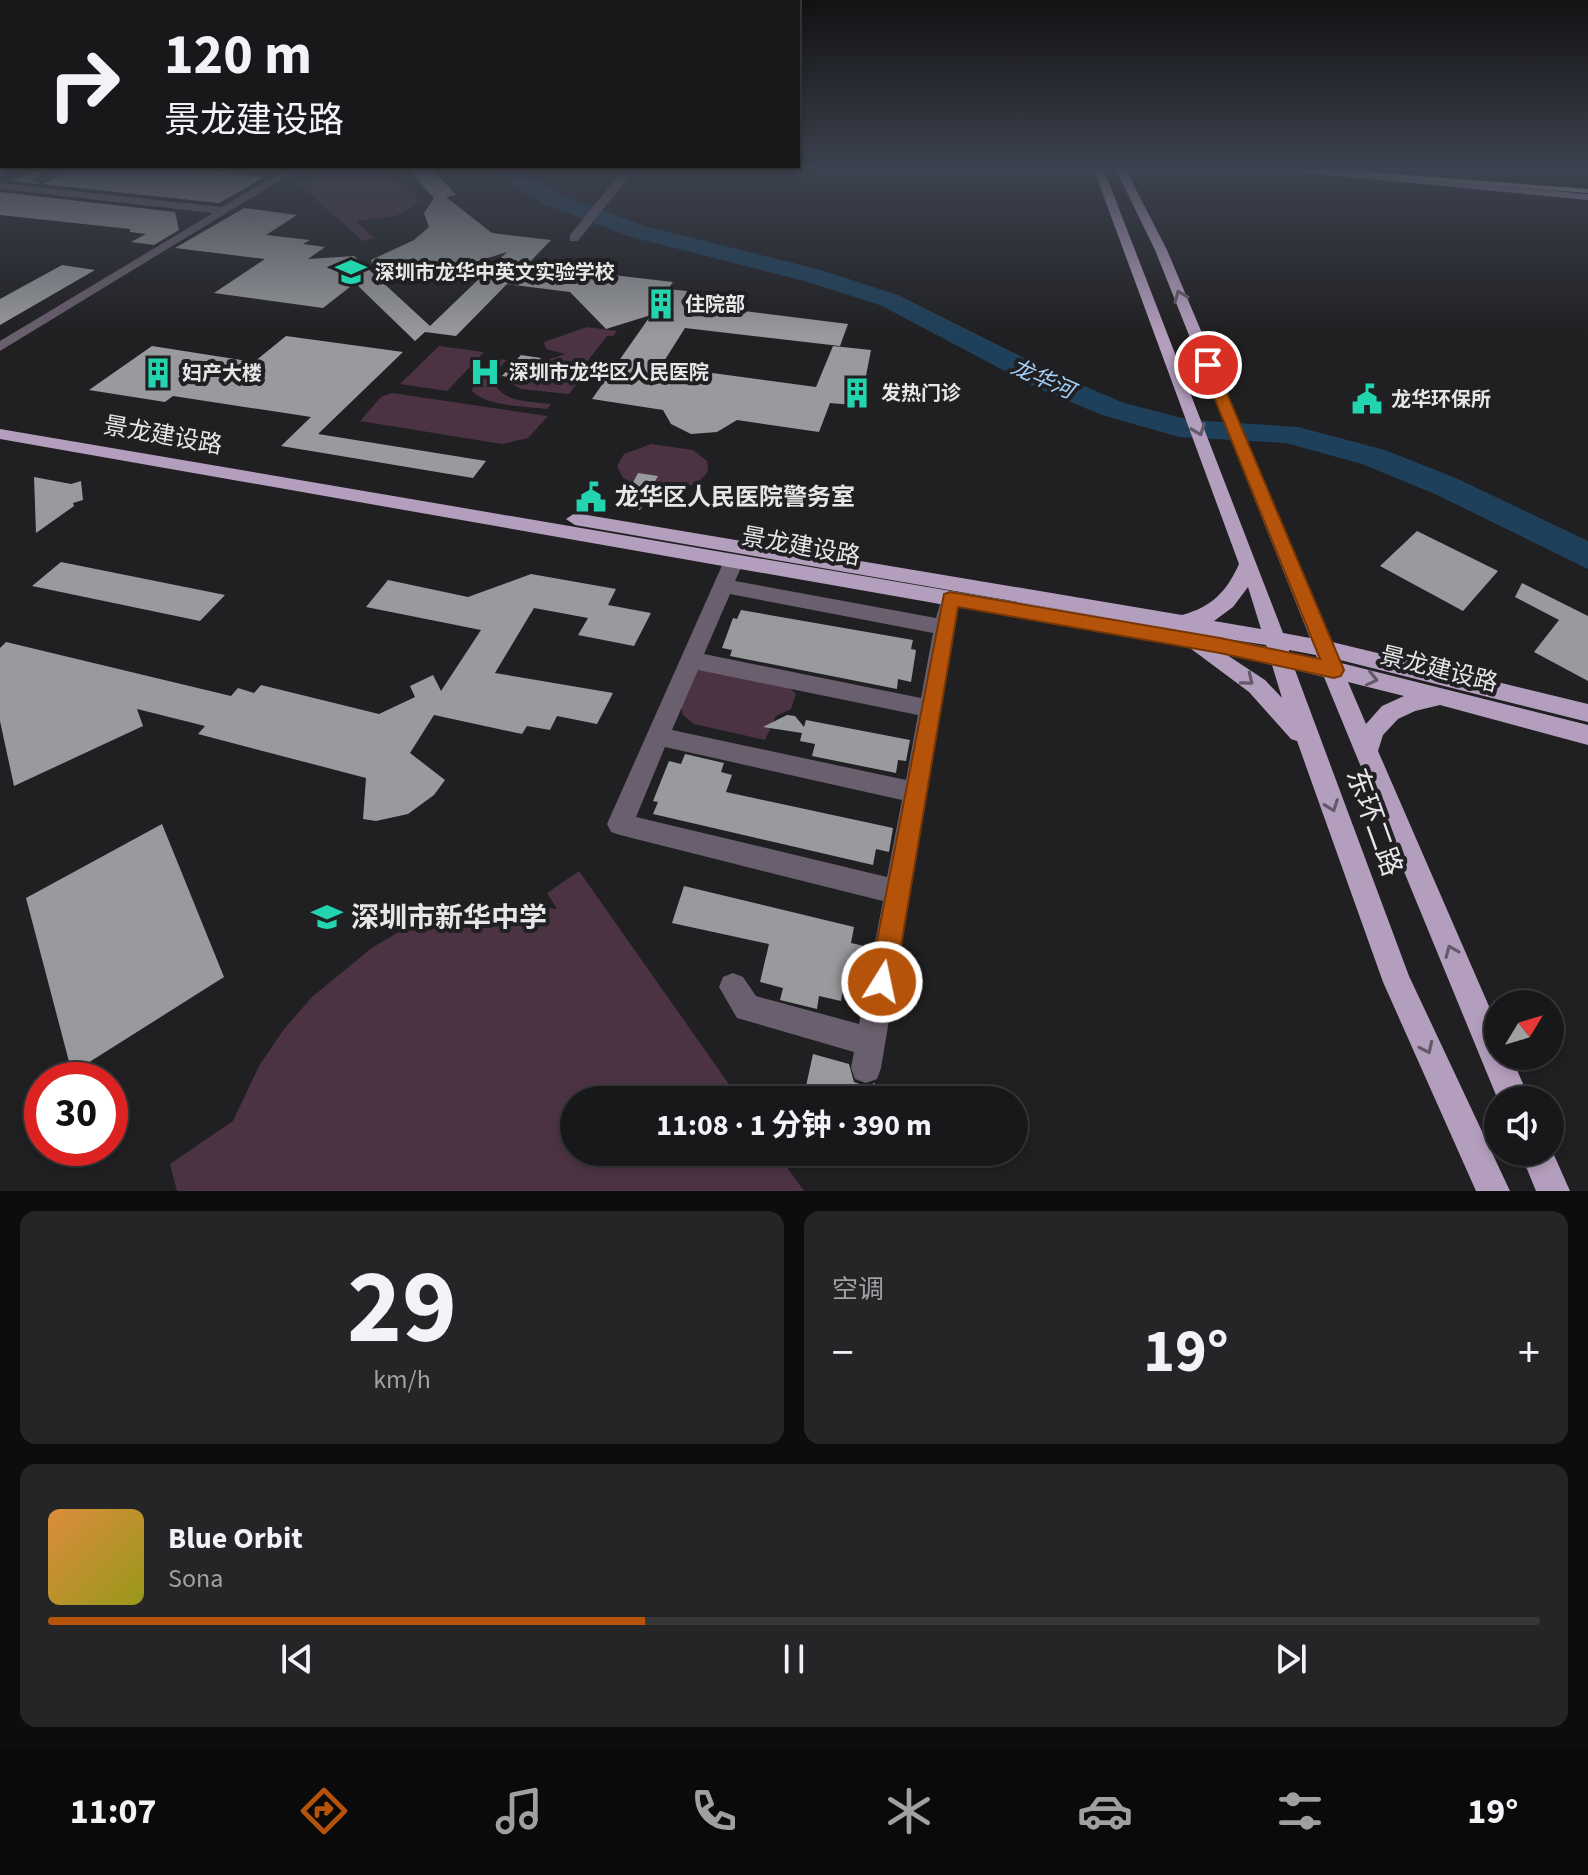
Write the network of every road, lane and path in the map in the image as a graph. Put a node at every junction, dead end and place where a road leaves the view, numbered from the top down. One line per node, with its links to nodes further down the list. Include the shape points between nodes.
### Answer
1 (201, 226): 6 (street)
2 (583, 226): 5 (street)
3 (1118, 226): 10 (main road, 东环二路, one-way to 10)
4 (1149, 226): 17 (main road, 东环二路, one-way to 4)
5 (576, 235)
6 (0, 347)
7 (0, 421): 14 (main road, 景龙建设路)
8 (0, 434): 9 (main road, 景龙建设路)
9 (734, 561): 11 (street); 12 (main road, 景龙建设路)
10 (1249, 563): 14 (main road, via 1232,597); 15 (main road, 东环二路)
11 (723, 586): 13 (street); 16 (street)
12 (950, 599): 13 (street); 14 (main road, 景龙建设路)
13 (946, 628): 19 (street)
14 (1180, 631): 15 (main road, 景龙建设路); 23 (main road, one-way to 23, via 1257,686)
15 (1278, 649): 17 (main road, 景龙建设路); 23 (main road, 东环二路)
16 (691, 660): 19 (street); 22 (street)
17 (1330, 660): 18 (main road, 景龙建设路, one-way to 18); 20 (main road, 景龙建设路, via 1385,661); 24 (main road, 东环二路)
18 (1442, 697): 21 (main road, 景龙建设路); 24 (main road, via 1393,710 1373,729)
19 (931, 709): 25 (street)
20 (1588, 713)
21 (1588, 735)
22 (658, 736): 25 (street); 26 (street, via 620,824)
23 (1312, 750): 30 (main road, 东环二路, one-way to 30, via 1397,982)
24 (1366, 752): 28 (main road, 东环二路, one-way to 24)
25 (916, 793): 26 (street)
26 (898, 892): 27 (street, via 868,1055 747,1008)
27 (733, 987)
28 (1508, 1086)
29 (1542, 1166): 31 (main road)
30 (1493, 1191)
31 (1553, 1191)

